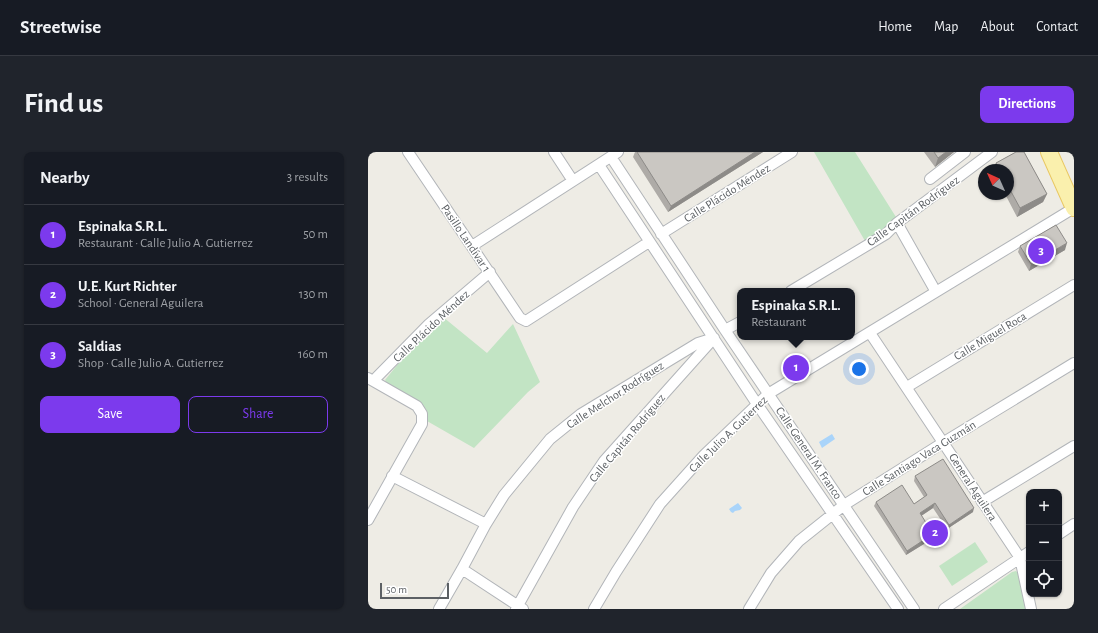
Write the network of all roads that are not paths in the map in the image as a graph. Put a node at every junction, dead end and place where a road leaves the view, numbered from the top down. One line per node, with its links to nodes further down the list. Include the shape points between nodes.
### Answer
1 (409, 152): 17 (street, Pasillo Landívar 1)
2 (554, 152): 10 (street)
3 (792, 152): 15 (street, Calle Plácido Méndez)
4 (965, 152): 9 (street)
5 (992, 152): 14 (street, Calle Capitán Rodríguez)
6 (1049, 152): 13 (main road)
7 (614, 155): 8 (street); 11 (street, Calle General M. Franco)
8 (599, 165): 10 (street); 12 (street, Calle General M. Franco)
9 (930, 180)
10 (573, 181): 17 (street)
11 (632, 190): 12 (street); 15 (street, Calle General M. Franco)
12 (621, 198): 16 (street, Calle General M. Franco)
13 (1074, 208): 21 (street, Calle Julio A. Gutierrez)
14 (897, 223): 20 (street, Calle Capitán Rodríguez, via 886,234); 21 (street)
15 (661, 234): 23 (street, Calle General M. Franco)
16 (649, 242): 18 (street, Pasillo Landívar 1, via 526,321 520,318); 25 (street, Calle General M. Franco)
17 (472, 246): 18 (street, Pasillo Landívar 1)
18 (490, 272): 27 (street, Calle Plácido Méndez, via 429,324)
19 (1074, 285): 28 (street, Calle Miguel Roca)
20 (796, 288)
21 (936, 292): 24 (street, Calle Julio A. Gutierrez)
22 (737, 324): 23 (street)
23 (725, 330): 29 (street, Calle General M. Franco)
24 (870, 333): 28 (street, General Aguilera); 29 (street, Calle Julio A. Gutierrez)
25 (714, 338): 30 (street, Calle General M. Franco); 38 (street, Calle Melchor Rodríguez, via 698,343 609,396 550,439 504,495); 44 (street, Calle Capitán Rodríguez, via 604,461 573,507)
26 (1074, 363): 31 (street, Calle Santiago Vaca Guzmán)
27 (371, 380): 33 (street, via 417,406 422,414 422,424)
28 (907, 387): 31 (street, General Aguilera)
29 (768, 394): 30 (street, Calle Julio A. Gutierrez); 35 (street, Calle General M. Franco)
30 (757, 404): 36 (street, Calle General M. Franco); 46 (street, Calle Julio A. Gutierrez, via 704,455 660,504)
31 (944, 442): 34 (street, General Aguilera); 35 (street, Calle Santiago Vaca Guzmán)
32 (1074, 446): 34 (street)
33 (392, 476): 37 (street); 38 (street)
34 (982, 502): 42 (street, General Aguilera)
35 (844, 505): 36 (street, Calle Santiago Vaca Guzmán); 49 (street, Calle General M. Franco)
36 (832, 515): 47 (street, Calle Santiago Vaca Guzmán, via 800,541 771,573); 48 (street, Calle General M. Franco)
37 (368, 520)
38 (486, 524): 43 (street, Calle Melchor Rodríguez)
39 (1074, 524): 40 (street)
40 (1062, 532)
41 (1026, 554): 42 (street)
42 (1020, 558): 50 (street); 51 (street, General Aguilera)
43 (462, 570): 44 (street); 45 (street, Calle Melchor Rodríguez)
44 (519, 608)
45 (439, 609)
46 (594, 609)
47 (749, 609)
48 (898, 609)
49 (914, 609)
50 (944, 609)
51 (1031, 609)

